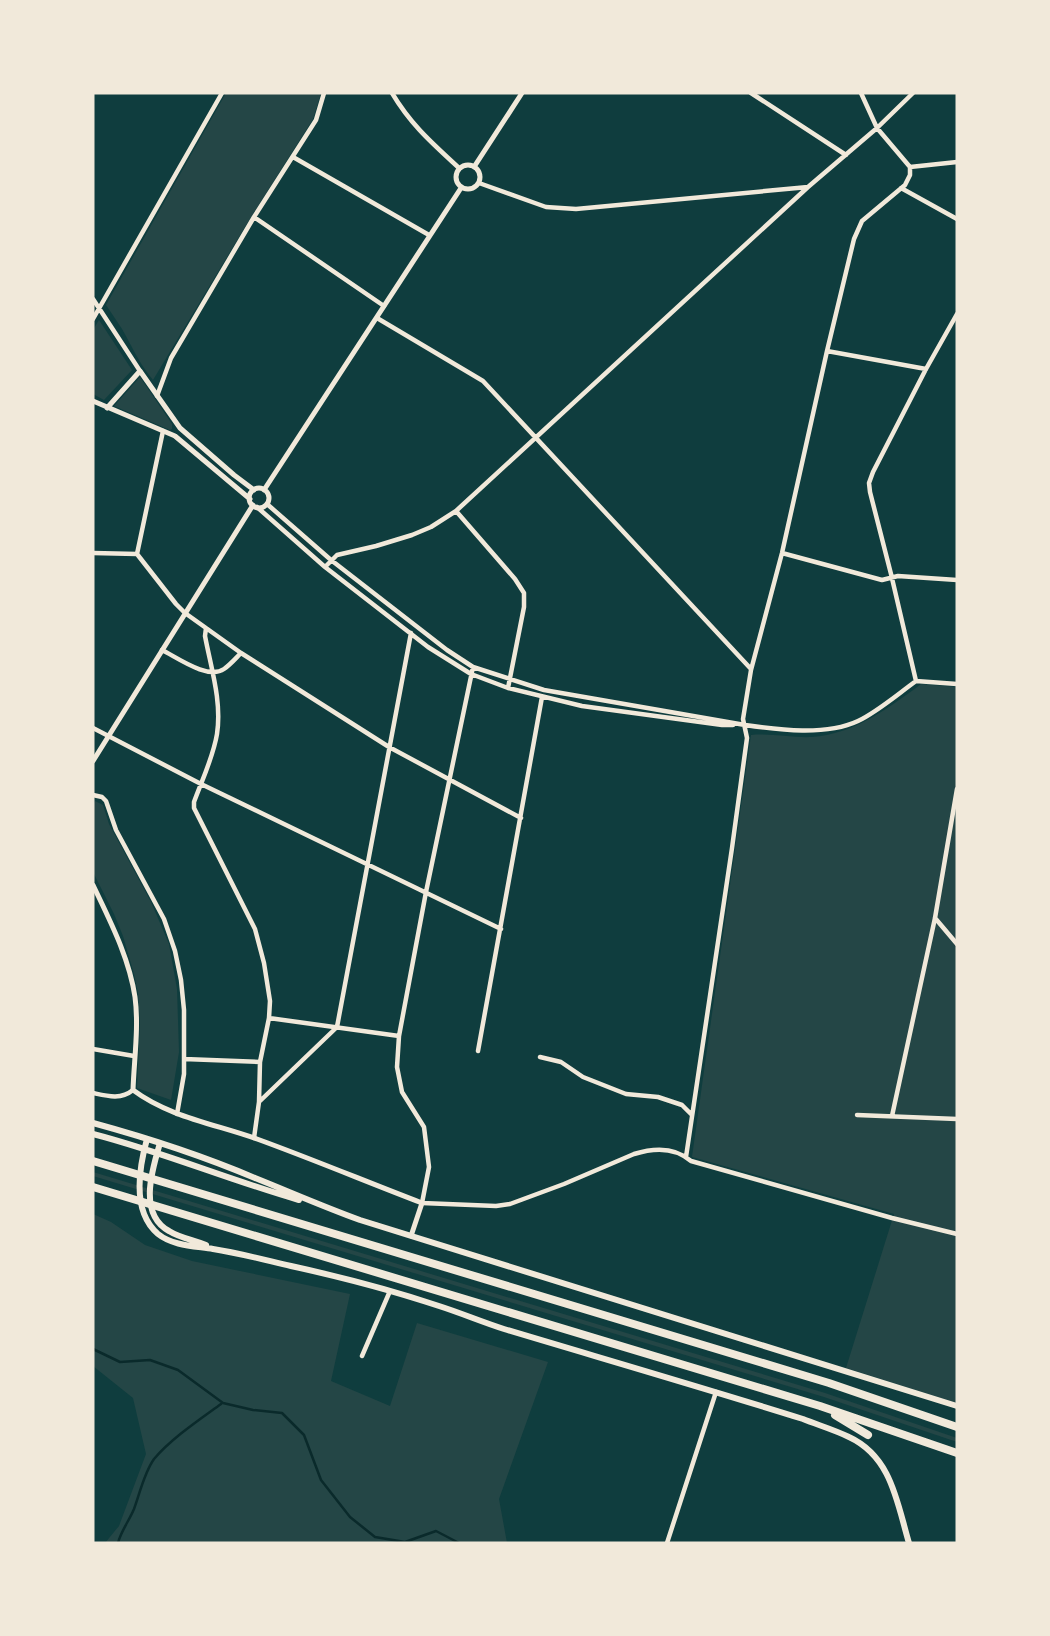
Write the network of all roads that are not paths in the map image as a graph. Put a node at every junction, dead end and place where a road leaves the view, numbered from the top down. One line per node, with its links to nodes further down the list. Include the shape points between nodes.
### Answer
1 (222, 93): 24 (street)
2 (324, 93): 10 (street, via 316,120)
3 (392, 93): 14 (street, via 424,136)
4 (522, 93): 12 (street)
5 (751, 93): 9 (street)
6 (862, 93): 8 (street)
7 (913, 93): 8 (street)
8 (877, 128): 9 (street); 13 (street)
9 (846, 155): 16 (street)
10 (293, 157): 19 (street); 21 (street)
11 (957, 162): 13 (street)
12 (474, 167): 14 (street); 15 (street)
13 (910, 167): 18 (street)
14 (459, 168): 17 (street, via 455,178)
15 (480, 183): 16 (street, via 530,203 576,209); 17 (street, via 471,190)
16 (808, 187): 35 (street)
17 (461, 188): 21 (street)
18 (901, 188): 20 (street); 28 (street, via 862,221)
19 (254, 217): 23 (street); 31 (street, via 171,358)
20 (957, 219)
21 (429, 236): 23 (street)
22 (93, 299): 24 (street)
23 (384, 306): 26 (street)
24 (99, 308): 27 (street); 30 (street)
25 (957, 314): 29 (street)
26 (377, 318): 35 (street, via 482,380); 37 (street)
27 (93, 319)
28 (827, 351): 29 (street); 43 (street)
29 (926, 369): 47 (street, via 869,483)
30 (140, 371): 31 (street); 33 (street)
31 (157, 396): 36 (street, via 182,431)
32 (93, 401): 33 (street)
33 (107, 408): 34 (street)
34 (163, 430): 38 (street); 44 (street)
35 (537, 438): 41 (street); 55 (street)
36 (254, 490): 37 (street); 38 (street)
37 (264, 490): 39 (street, via 269,496)
38 (250, 499): 40 (street)
39 (267, 504): 40 (street); 45 (street)
40 (255, 506): 46 (street); 49 (street)
41 (456, 511): 45 (street, via 423,531); 58 (street, via 524,593)
42 (93, 553): 44 (street)
43 (782, 553): 47 (street, via 882,580); 55 (street)
44 (138, 554): 49 (street)
45 (331, 560): 46 (street); 54 (street)
46 (325, 567): 51 (street)
47 (892, 577): 48 (street); 59 (street)
48 (957, 580)
49 (185, 613): 50 (street); 52 (street)
50 (206, 628): 53 (street); 56 (street)
51 (411, 634): 57 (street); 66 (street)
52 (162, 649): 56 (street); 65 (street)
53 (241, 653): 56 (street); 66 (street)
54 (473, 667): 57 (street); 58 (street)
55 (751, 670): 63 (street)
56 (213, 673): 69 (street, via 217,730)
57 (471, 674): 61 (street); 68 (street)
58 (510, 679): 61 (street); 62 (street)
59 (916, 681): 60 (street); 63 (street, via 849,725 805,730)
60 (957, 684)
61 (508, 688): 62 (street)
62 (543, 693): 63 (street, via 582,706); 72 (street)
63 (745, 725): 93 (street, via 747,737)
64 (93, 728): 65 (street)
65 (109, 736): 67 (street); 69 (street)
66 (389, 747): 68 (street); 73 (street)
67 (93, 761)
68 (448, 779): 72 (street); 75 (street)
69 (201, 784): 73 (street); 79 (street, via 194,808 255,929 268,987)
70 (957, 789): 76 (street)
71 (93, 795): 86 (street, via 106,801 116,830 167,926 183,995)
72 (521, 818): 77 (street)
73 (366, 865): 75 (street); 80 (street)
74 (93, 885): 84 (street, via 117,934 132,983)
75 (426, 892): 77 (street); 81 (street)
76 (935, 918): 78 (street); 94 (street)
77 (501, 929): 83 (street)
78 (957, 944)
79 (269, 1018): 80 (street); 87 (street)
80 (337, 1027): 81 (street); 90 (street)
81 (399, 1036): 106 (street, via 397,1068 402,1092 424,1127 429,1167)
82 (93, 1049): 84 (street)
83 (478, 1051)
84 (134, 1055): 88 (street)
85 (540, 1057): 93 (street, via 562,1062 583,1077 625,1094 682,1105)
86 (184, 1059): 87 (street); 91 (street)
87 (260, 1062): 90 (street)
88 (132, 1090): 89 (street, via 117,1097); 91 (street)
89 (93, 1093)
90 (259, 1102): 98 (street)
91 (177, 1114): 98 (street)
92 (857, 1115): 94 (street)
93 (693, 1116): 103 (street)
94 (892, 1116): 95 (street)
95 (957, 1119)
96 (93, 1123): 99 (main road)
97 (93, 1133): 101 (main road)
98 (254, 1138): 106 (street)
99 (147, 1139): 100 (main road); 101 (main road)
100 (160, 1143): 102 (main road); 107 (main road)
101 (145, 1148): 102 (main road); 110 (main road, via 140,1194 152,1227 169,1240)
102 (157, 1153): 107 (main road); 110 (main road, via 150,1195 158,1222 172,1233)
103 (686, 1157): 106 (street, via 665,1149 645,1151 503,1206); 108 (street)
104 (93, 1161): 116 (highway, via 829,1383)
105 (93, 1187): 114 (highway)
106 (422, 1203): 109 (street)
107 (321, 1206): 109 (main road)
108 (957, 1234)
109 (411, 1236): 115 (main road)
110 (214, 1249): 111 (main road)
111 (390, 1291): 112 (street); 113 (main road)
112 (362, 1356)
113 (716, 1392): 119 (street); 120 (main road, via 803,1419 862,1444 892,1482)
114 (820, 1406): 117 (highway); 118 (highway)
115 (957, 1406)
116 (957, 1427)
117 (867, 1435)
118 (957, 1452)
119 (667, 1543)
120 (909, 1543)

